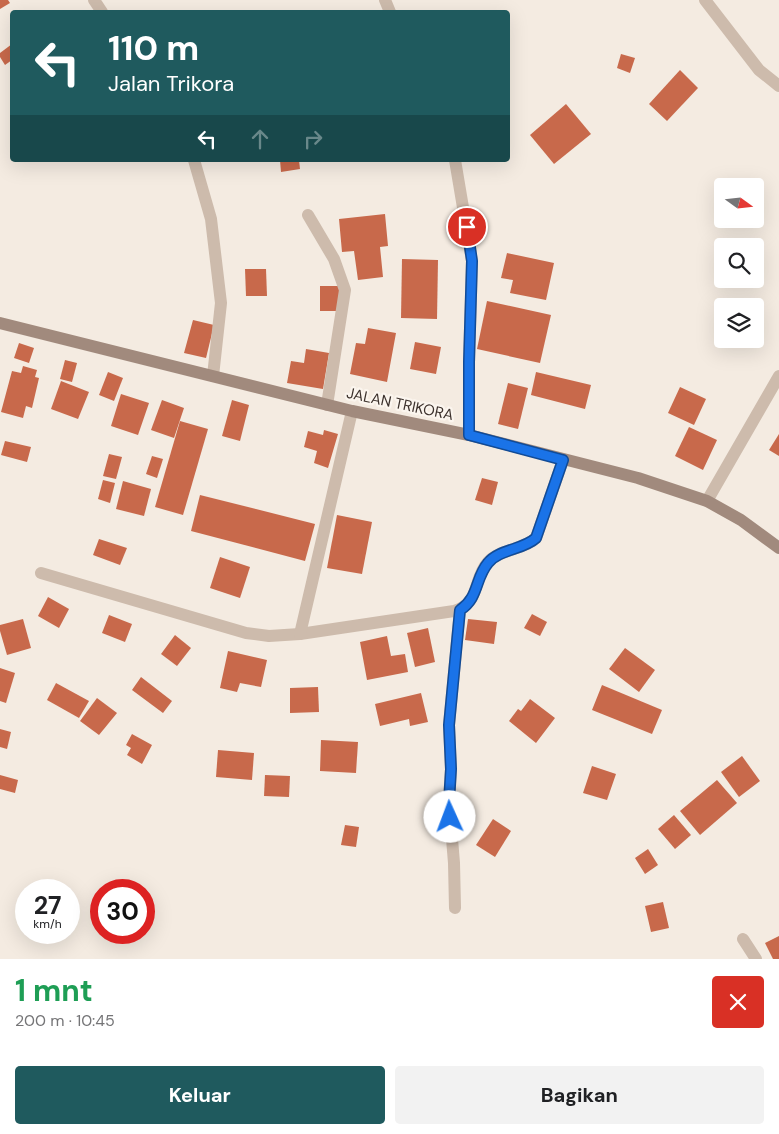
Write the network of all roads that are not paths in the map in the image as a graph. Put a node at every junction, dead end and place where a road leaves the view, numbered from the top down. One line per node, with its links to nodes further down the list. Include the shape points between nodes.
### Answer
1 (706, 0): 2 (street, via 759,70)
2 (779, 86)
3 (195, 162): 7 (street, via 211,219 221,302)
4 (455, 162): 11 (street, via 472,261)
5 (308, 215): 9 (street, via 334,259 345,290)
6 (0, 323): 7 (street, JALAN TRIKORA)
7 (213, 376): 9 (street, JALAN TRIKORA)
8 (779, 376): 13 (street)
9 (327, 405): 10 (street, JALAN TRIKORA)
10 (352, 411): 11 (street, JALAN TRIKORA); 17 (street)
11 (469, 435): 12 (street, JALAN TRIKORA)
12 (563, 460): 13 (street, JALAN TRIKORA, via 638,478); 16 (street, via 536,538 530,544 488,562 471,601)
13 (707, 501): 14 (street, JALAN TRIKORA, via 741,520)
14 (779, 548)
15 (40, 573): 17 (street, via 246,633 269,636)
16 (460, 610): 17 (street); 18 (street, via 449,725 449,802)
17 (300, 634)
18 (455, 908)
19 (743, 939): 20 (street)
20 (756, 959)

